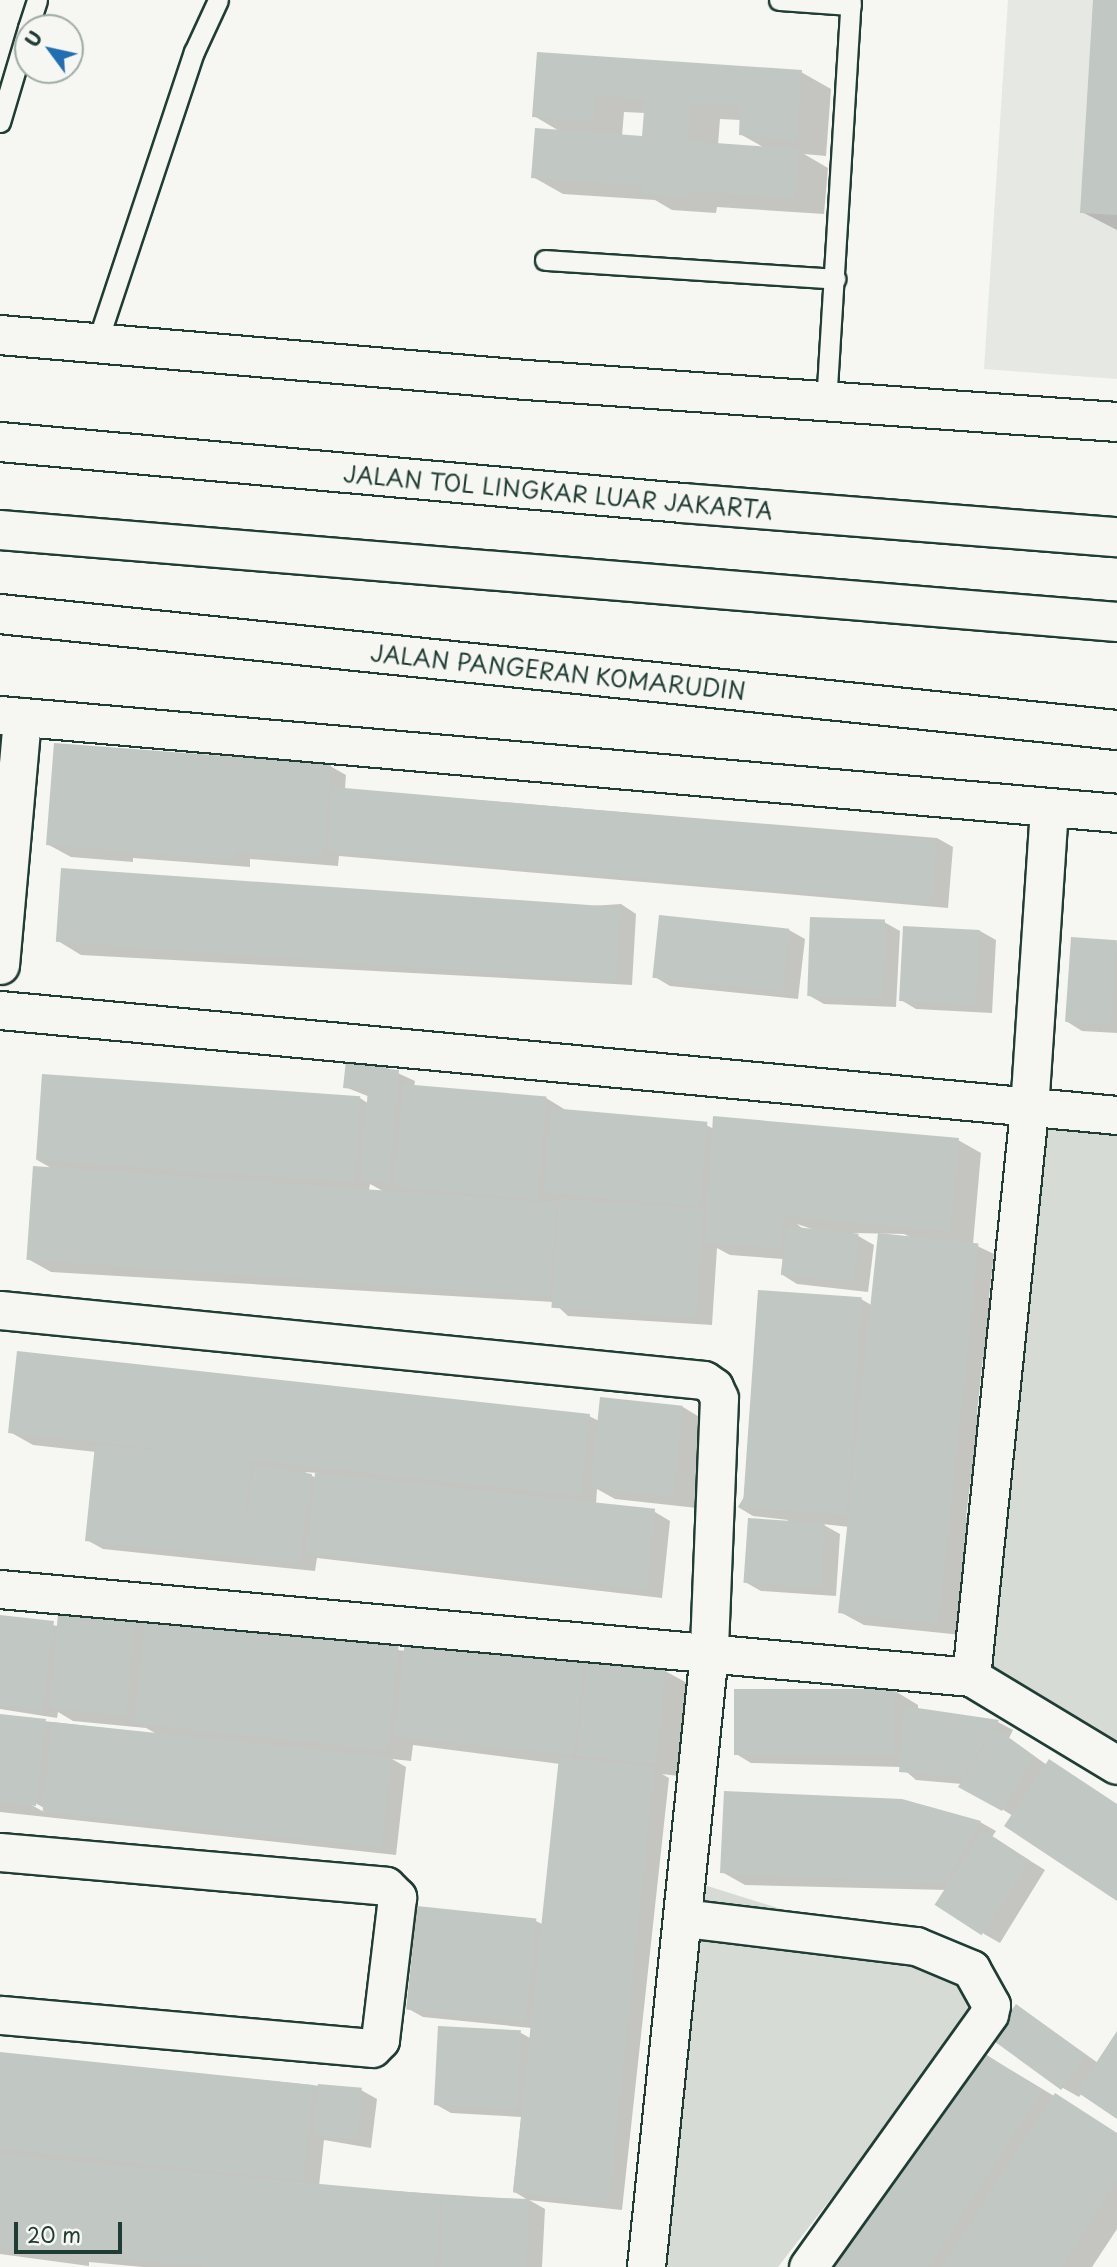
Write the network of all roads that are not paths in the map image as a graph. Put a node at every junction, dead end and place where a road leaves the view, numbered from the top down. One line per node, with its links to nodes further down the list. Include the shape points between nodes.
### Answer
1 (218, 0): 9 (lane, via 194,52)
2 (779, 0): 3 (lane)
3 (851, 2): 7 (lane)
4 (14, 75): 5 (lane)
5 (0, 122)
6 (545, 260): 7 (lane)
7 (835, 279): 10 (lane)
8 (0, 335): 9 (main road)
9 (97, 344): 10 (main road)
10 (826, 404): 11 (main road)
11 (1117, 422)
12 (0, 442): 14 (main road, JALAN TOL LINGKAR LUAR JAKARTA)
13 (0, 530): 16 (main road)
14 (1117, 537)
15 (0, 614): 18 (main road, JALAN PANGERAN KOMARUDIN)
16 (1117, 622)
17 (11, 716): 19 (street); 21 (street)
18 (1117, 730)
19 (1049, 808): 20 (street); 23 (street)
20 (1117, 813)
21 (0, 965)
22 (0, 1010): 23 (street)
23 (1029, 1110): 24 (street); 28 (street)
24 (1117, 1115)
25 (0, 1310): 27 (street, via 704,1380 719,1398)
26 (0, 1588): 27 (street)
27 (709, 1652): 28 (street); 31 (street)
28 (971, 1677): 29 (street)
29 (1117, 1765)
30 (0, 1852): 32 (street, via 386,1886 397,1898 380,2040 372,2048)
31 (684, 1918): 33 (street); 34 (street, via 916,1946 971,1969 991,2005 989,2014)
32 (0, 2015)
33 (646, 2267)
34 (807, 2267)

